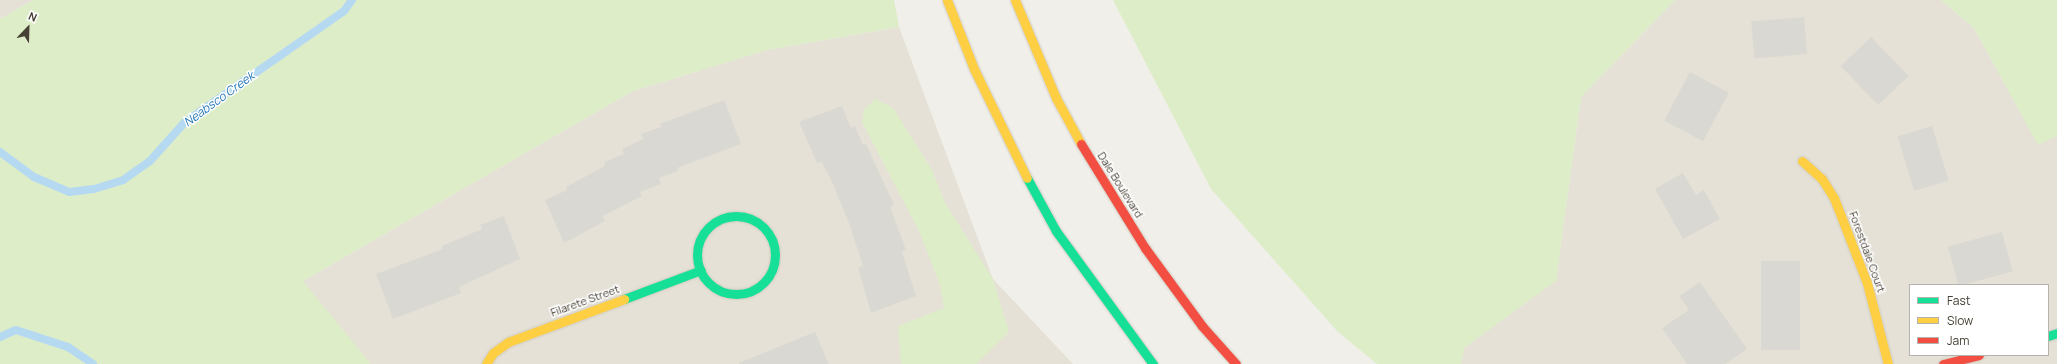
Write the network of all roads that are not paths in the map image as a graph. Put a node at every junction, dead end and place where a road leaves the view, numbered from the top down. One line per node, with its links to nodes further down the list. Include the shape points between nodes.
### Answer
1 (947, 0): 7 (main road, via 974,70 1012,152 1056,231)
2 (1015, 0): 8 (main road, Dale Boulevard, via 1056,98 1096,172 1149,254 1202,326)
3 (1802, 161): 9 (main road, Forestdale Court, via 1822,179 1834,198 1867,283)
4 (700, 270): 4 (main road, via 697,253 699,242 715,223 725,218 751,220 764,229 775,252 769,276 759,287 747,292 730,294 713,287); 6 (main road, Filarete Street, via 508,342 493,353)
5 (1975, 356): 10 (main road)
6 (486, 364)
7 (1153, 364)
8 (1236, 364)
9 (1888, 364)
10 (1943, 364)

